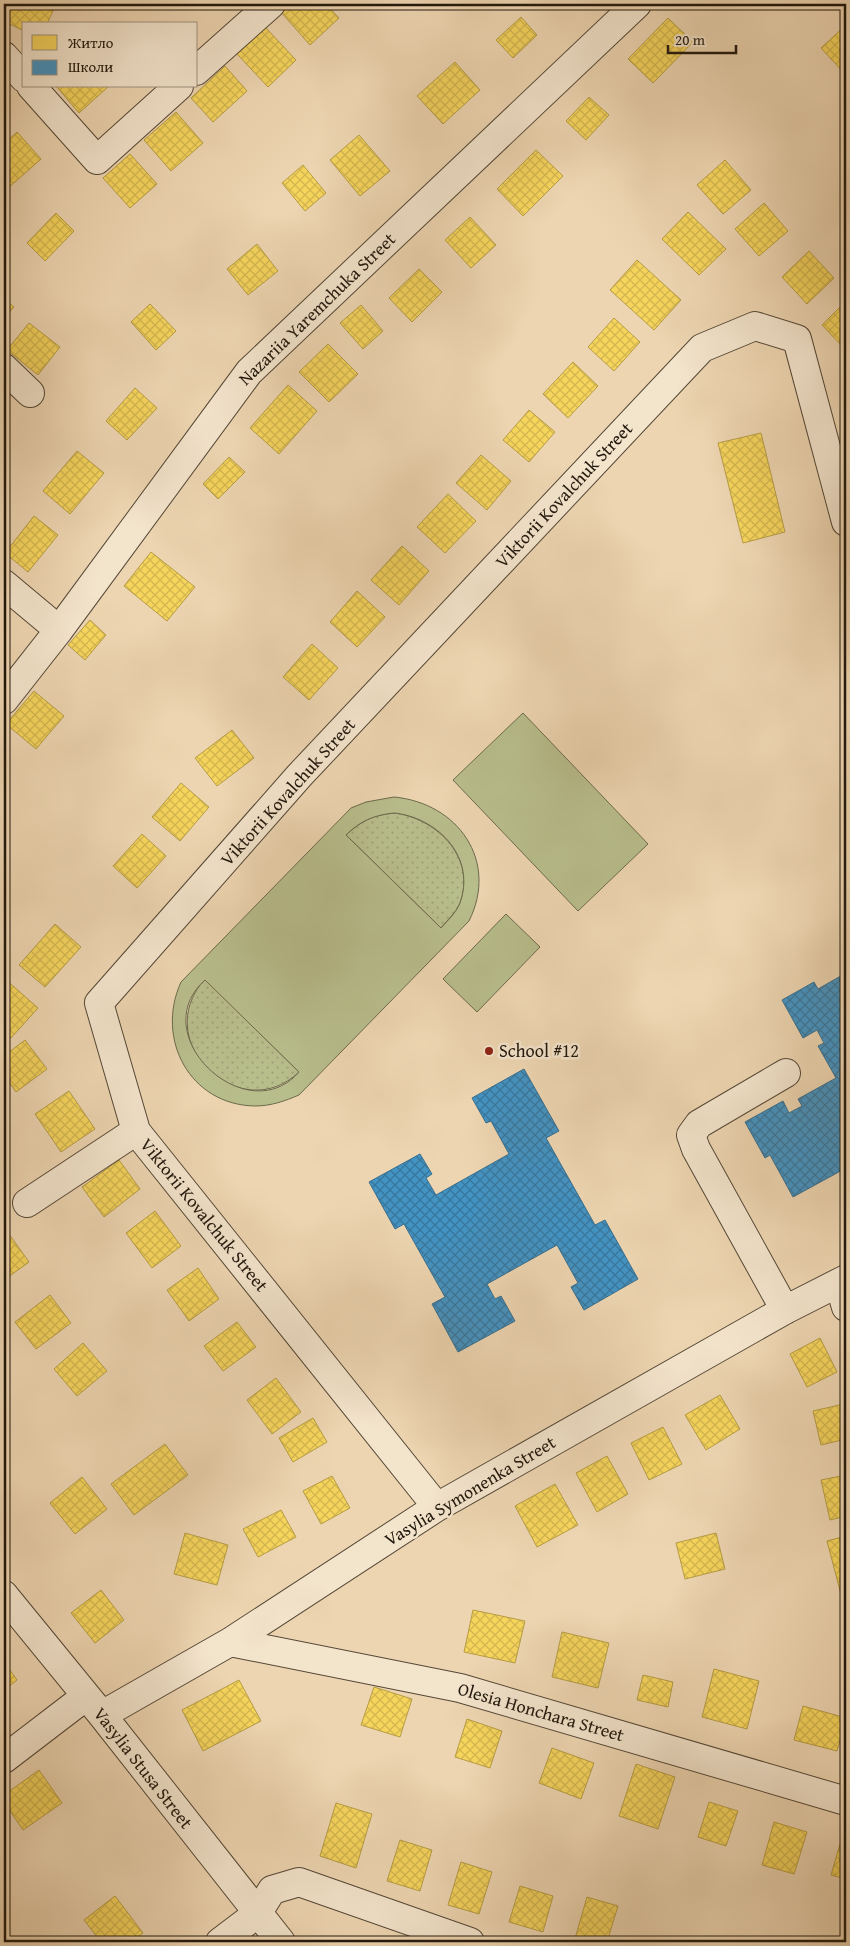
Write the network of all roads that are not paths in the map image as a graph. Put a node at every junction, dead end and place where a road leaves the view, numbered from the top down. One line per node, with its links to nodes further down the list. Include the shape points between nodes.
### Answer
1 (271, 4): 4 (street)
2 (637, 4): 13 (street, Nazariia Yaremchuka Street, via 249,372)
3 (4, 56): 5 (street)
4 (198, 69)
5 (22, 76)
6 (33, 88): 7 (street, via 97,160)
7 (177, 88)
8 (4, 368): 9 (street)
9 (30, 393)
10 (839, 463): 11 (street, Viktorii Kovalchuk Street); 16 (street, Viktorii Kovalchuk Street, via 797,339 755,326 702,348 300,776 99,1003)
11 (846, 522)
12 (4, 584): 13 (street)
13 (59, 630): 14 (street, Nazariia Yaremchuka Street)
14 (4, 700)
15 (786, 1073): 19 (street, via 698,1124 692,1135 696,1149)
16 (136, 1131): 17 (street); 20 (street, Viktorii Kovalchuk Street)
17 (27, 1203)
18 (844, 1290): 19 (street, Vasylia Symonenka Street)
19 (785, 1310): 20 (street, Vasylia Symonenka Street)
20 (438, 1507): 22 (street, Vasylia Symonenka Street)
21 (4, 1595): 23 (street, Vasylia Stusa Street)
22 (230, 1642): 23 (street, Vasylia Symonenka Street); 25 (street, Olesia Honchara Street, via 460,1688)
23 (94, 1706): 24 (street, Vasylia Symonenka Street); 26 (street, Vasylia Stusa Street)
24 (4, 1759)
25 (846, 1801)
26 (257, 1914): 27 (street); 28 (street, Vasylia Stusa Street); 29 (street, via 272,1890 299,1882)
27 (220, 1942)
28 (280, 1942)
29 (470, 1942)

